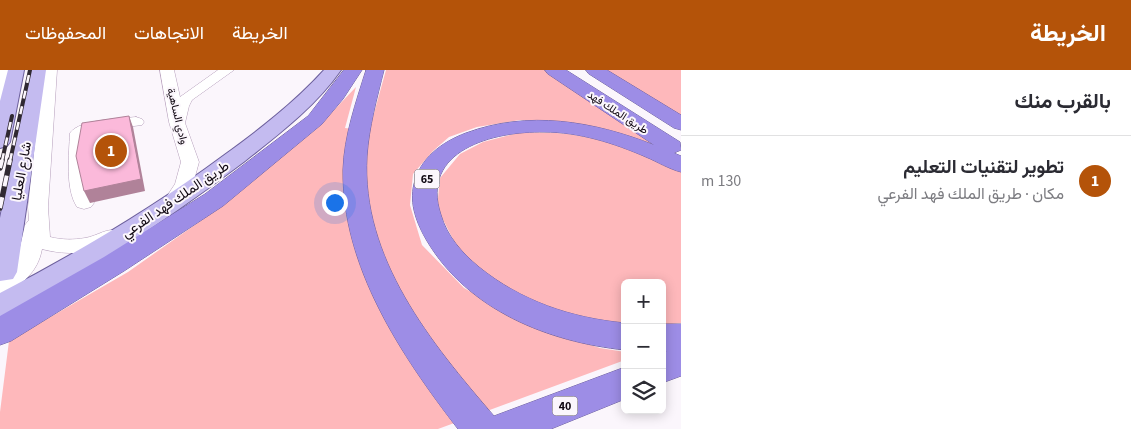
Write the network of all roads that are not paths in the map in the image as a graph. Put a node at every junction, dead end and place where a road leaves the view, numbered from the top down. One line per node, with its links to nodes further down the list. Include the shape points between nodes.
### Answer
1 (7, 70): 12 (lane)
2 (16, 70): 16 (main road, شارع العليا)
3 (38, 70): 26 (main road, شارع العليا)
4 (50, 70): 22 (lane)
5 (227, 70): 11 (lane, via 188,83); 14 (lane, via 187,97 181,106)
6 (333, 70): 19 (main road, طريق الملك فهد الفرعي, via 270,131)
7 (353, 70): 28 (highway, via 314,120 214,200)
8 (375, 70): 35 (highway, via 359,126 355,171 358,212 366,246 412,336 448,389)
9 (554, 70): 17 (highway, طريق الملك فهد)
10 (595, 70): 15 (highway, طريق الملك فهد)
11 (168, 75): 14 (lane, وادي الساهية)
12 (0, 98)
13 (136, 122): 21 (lane, via 91,127 78,133)
14 (178, 122): 18 (lane, وادي الساهية)
15 (681, 124)
16 (0, 142)
17 (681, 153)
18 (190, 162): 19 (lane, وادي الساهية, via 202,168); 25 (lane, وادي الساهية, via 184,184)
19 (227, 165): 25 (main road, طريق الملك فهد الفرعي)
20 (681, 166): 29 (highway, 65, via 645,149 604,136 536,126 470,138 443,154 428,175 425,190 428,218 450,257 470,276 492,292 547,321)
21 (78, 170): 22 (lane); 23 (lane)
22 (41, 175): 24 (lane)
23 (84, 203)
24 (38, 207): 25 (lane, via 40,241 54,247 77,248 99,242); 26 (lane, via 29,261 19,275)
25 (168, 207): 27 (main road, طريق الملك فهد الفرعي)
26 (1, 278)
27 (0, 307)
28 (0, 332)
29 (621, 336)
30 (681, 337): 31 (highway)
31 (666, 338)
32 (681, 361): 33 (highway)
33 (666, 367)
34 (621, 385): 36 (highway, 40)
35 (481, 429)
36 (506, 429)

